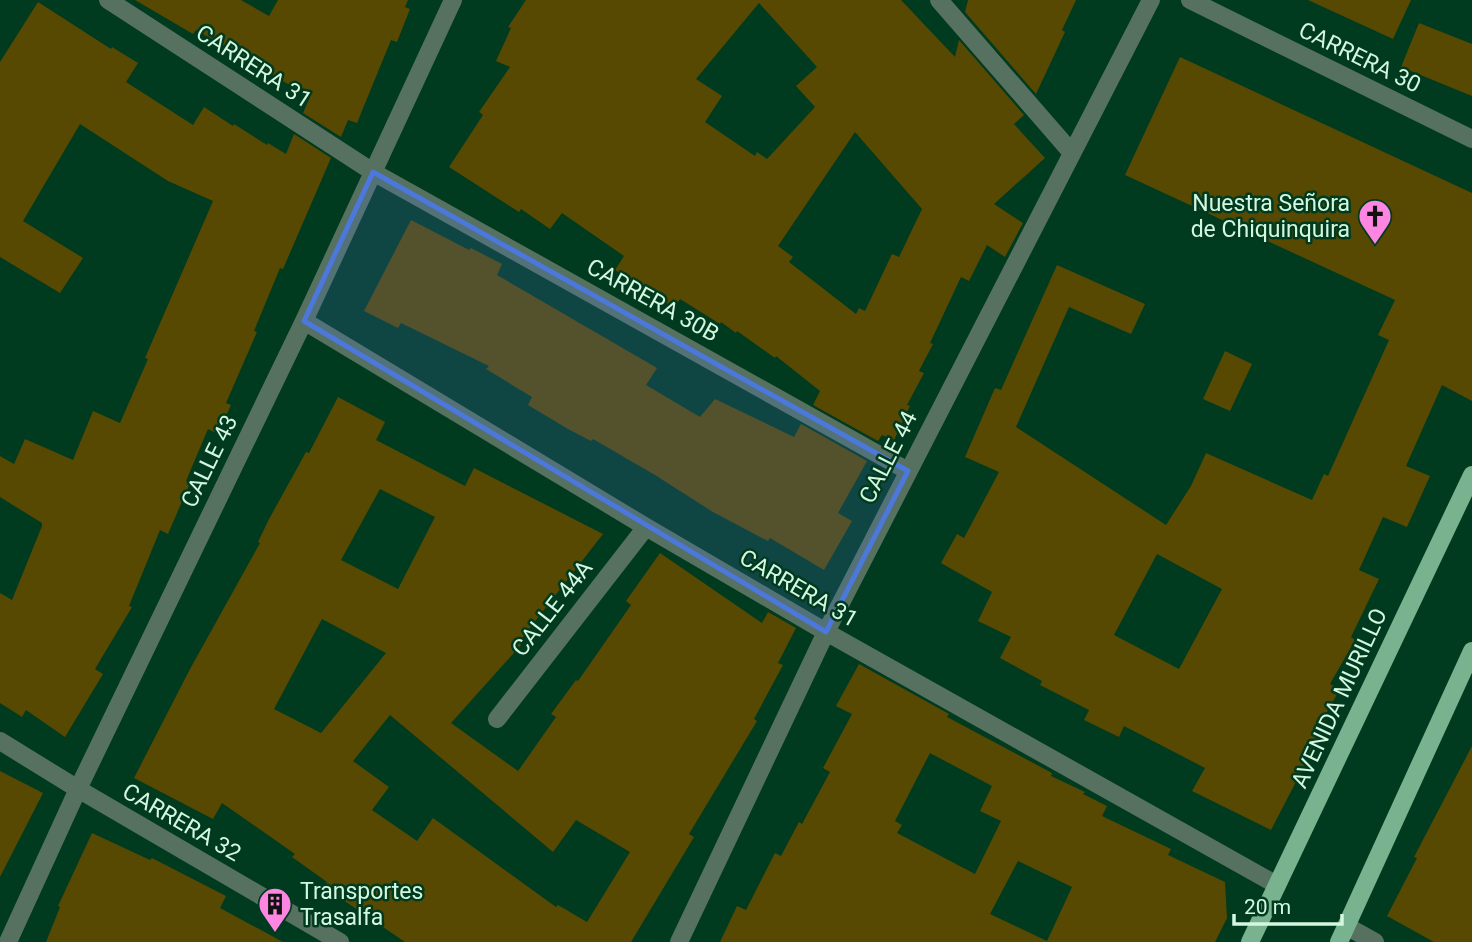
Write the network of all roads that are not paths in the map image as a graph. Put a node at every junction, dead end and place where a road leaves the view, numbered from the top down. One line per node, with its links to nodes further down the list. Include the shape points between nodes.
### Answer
1 (108, 0): 8 (street, CARRERA 31)
2 (453, 0): 8 (street, CALLE 43)
3 (939, 0): 7 (street)
4 (1151, 0): 7 (street, CALLE 44)
5 (1189, 0): 6 (street, CARRERA 30)
6 (1472, 139)
7 (1072, 153): 10 (street, CALLE 44)
8 (373, 172): 9 (street, CALLE 43); 10 (street, CARRERA 30B)
9 (304, 321): 12 (street, CARRERA 31); 17 (street, CALLE 43)
10 (908, 471): 13 (street, CALLE 44)
11 (1472, 475): 18 (main road, AVENIDA MURILLO)
12 (646, 527): 13 (street, CARRERA 31); 15 (street, CALLE 44A)
13 (826, 632): 18 (street, CARRERA 31); 22 (street, CALLE 44)
14 (1472, 651): 19 (main road)
15 (497, 719)
16 (0, 741): 17 (street, CARRERA 32)
17 (78, 789): 20 (street, CALLE 43); 21 (street, CARRERA 32)
18 (1277, 885): 23 (main road, AVENIDA MURILLO)
19 (1343, 934): 24 (street)
20 (8, 942)
21 (341, 942)
22 (679, 942)
23 (1250, 942)
24 (1375, 942)

